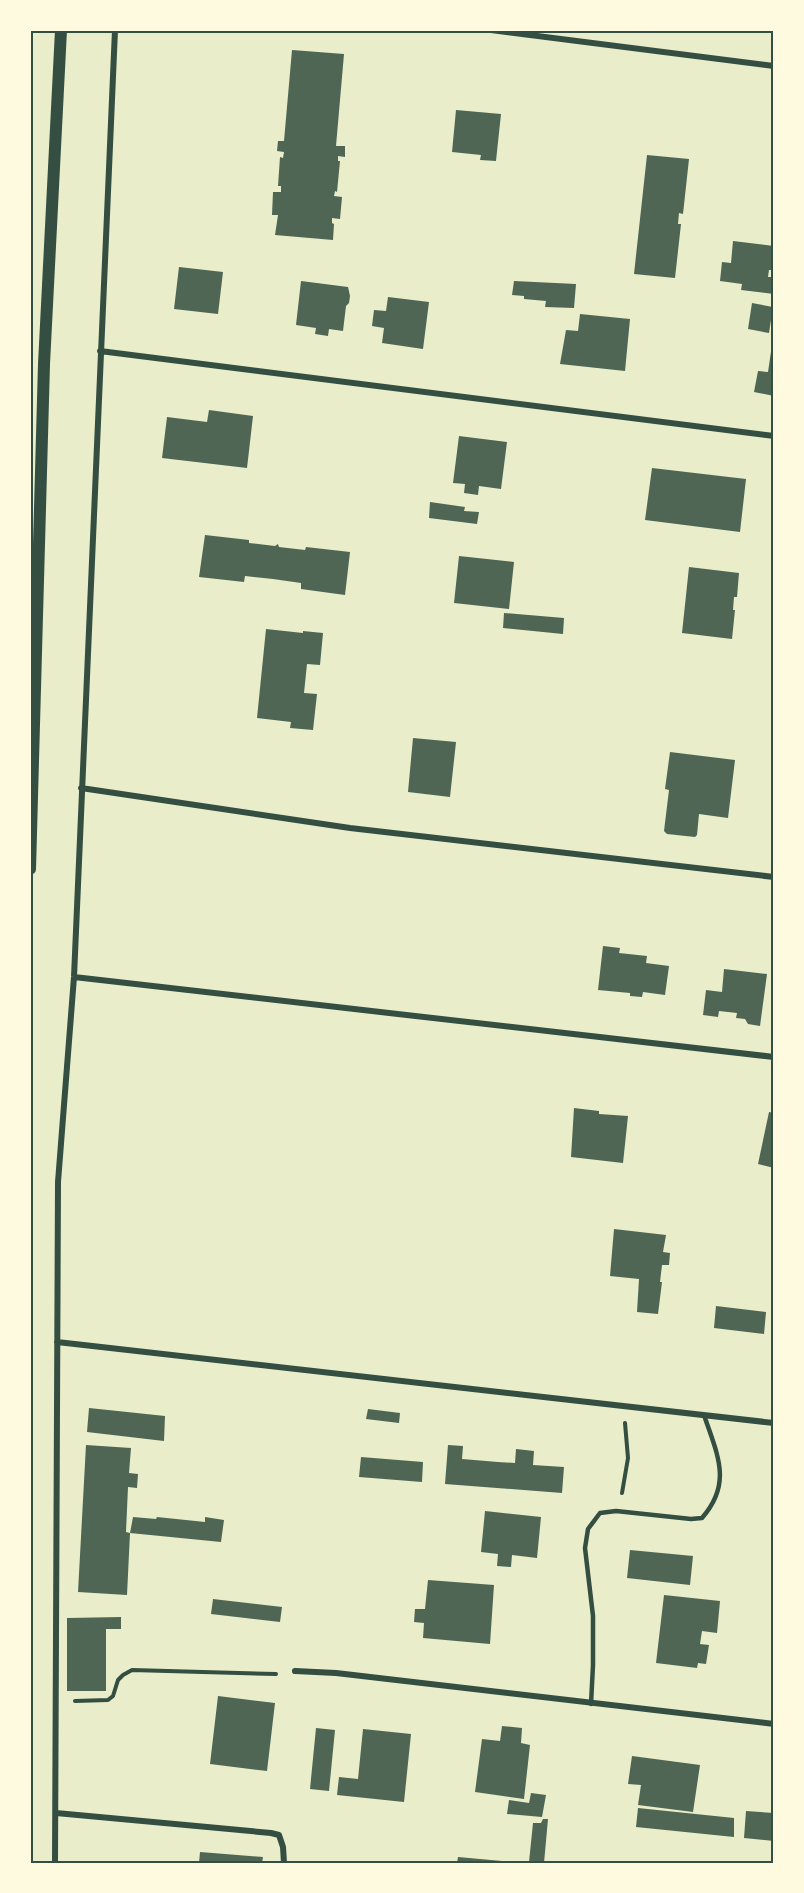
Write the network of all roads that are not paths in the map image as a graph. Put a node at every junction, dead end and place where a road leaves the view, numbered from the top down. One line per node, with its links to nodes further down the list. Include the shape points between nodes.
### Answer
1 (61, 30): 8 (main road, via 44,375)
2 (115, 30): 5 (street)
3 (491, 30): 4 (street)
4 (774, 66)
5 (99, 351): 6 (street); 7 (street)
6 (774, 436)
7 (81, 788): 9 (street, via 350,828); 10 (street)
8 (30, 869)
9 (774, 877)
10 (74, 977): 11 (street); 12 (street, via 58,1182)
11 (774, 1057)
12 (57, 1342): 13 (street); 18 (street)
13 (704, 1415): 14 (street); 16 (lane, via 721,1479 713,1505 702,1518 616,1511 600,1513 588,1528 585,1548 594,1665)
14 (774, 1423)
15 (295, 1671): 16 (street)
16 (591, 1704): 17 (street)
17 (774, 1724)
18 (56, 1813): 19 (street); 20 (street, via 271,1833 282,1840)
19 (55, 1863)
20 (284, 1863)

